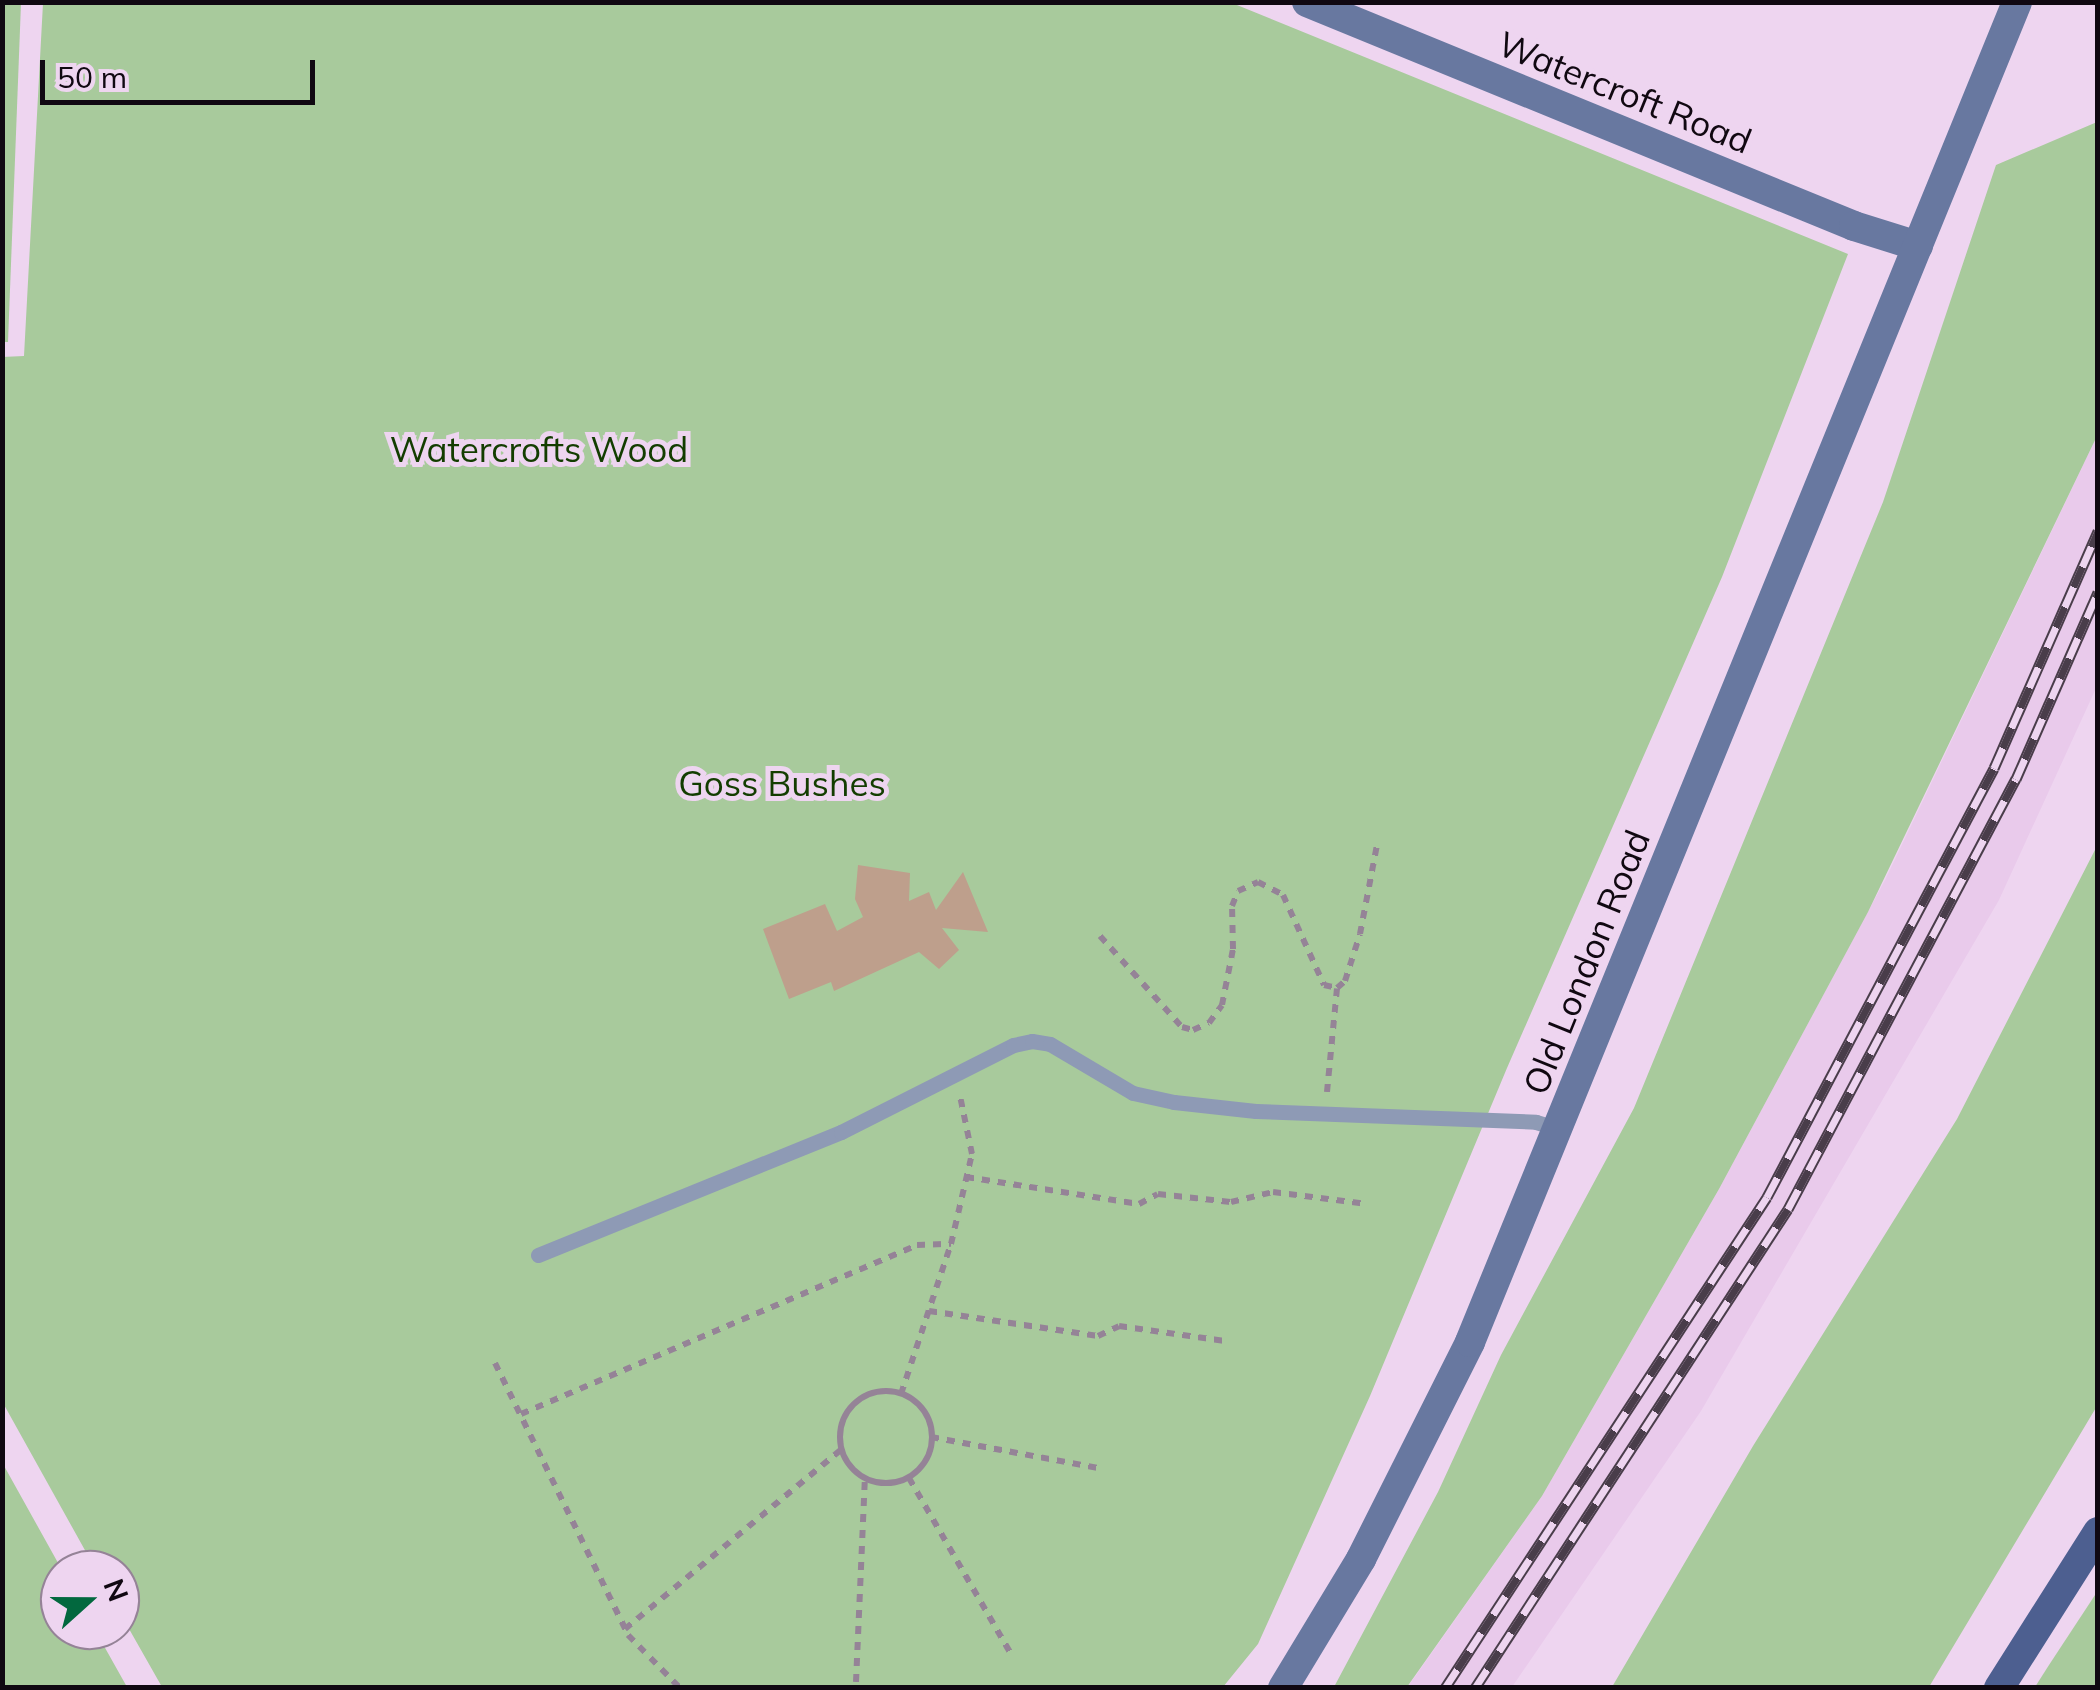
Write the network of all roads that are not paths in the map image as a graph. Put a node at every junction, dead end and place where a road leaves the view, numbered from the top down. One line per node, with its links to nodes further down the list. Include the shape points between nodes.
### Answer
1 (1307, 2): 3 (street, Watercroft Road, via 1854,226)
2 (2018, 2): 3 (street, Old London Road)
3 (1918, 246): 4 (street, Old London Road)
4 (1559, 1129): 5 (lane, via 1536,1122 1174,1102 1132,1093 1050,1044 1032,1041 841,1132); 7 (street, Old London Road, via 1437,1412)
5 (538, 1256)
6 (2098, 1532): 8 (main road)
7 (1283, 1688)
8 (1998, 1688)

